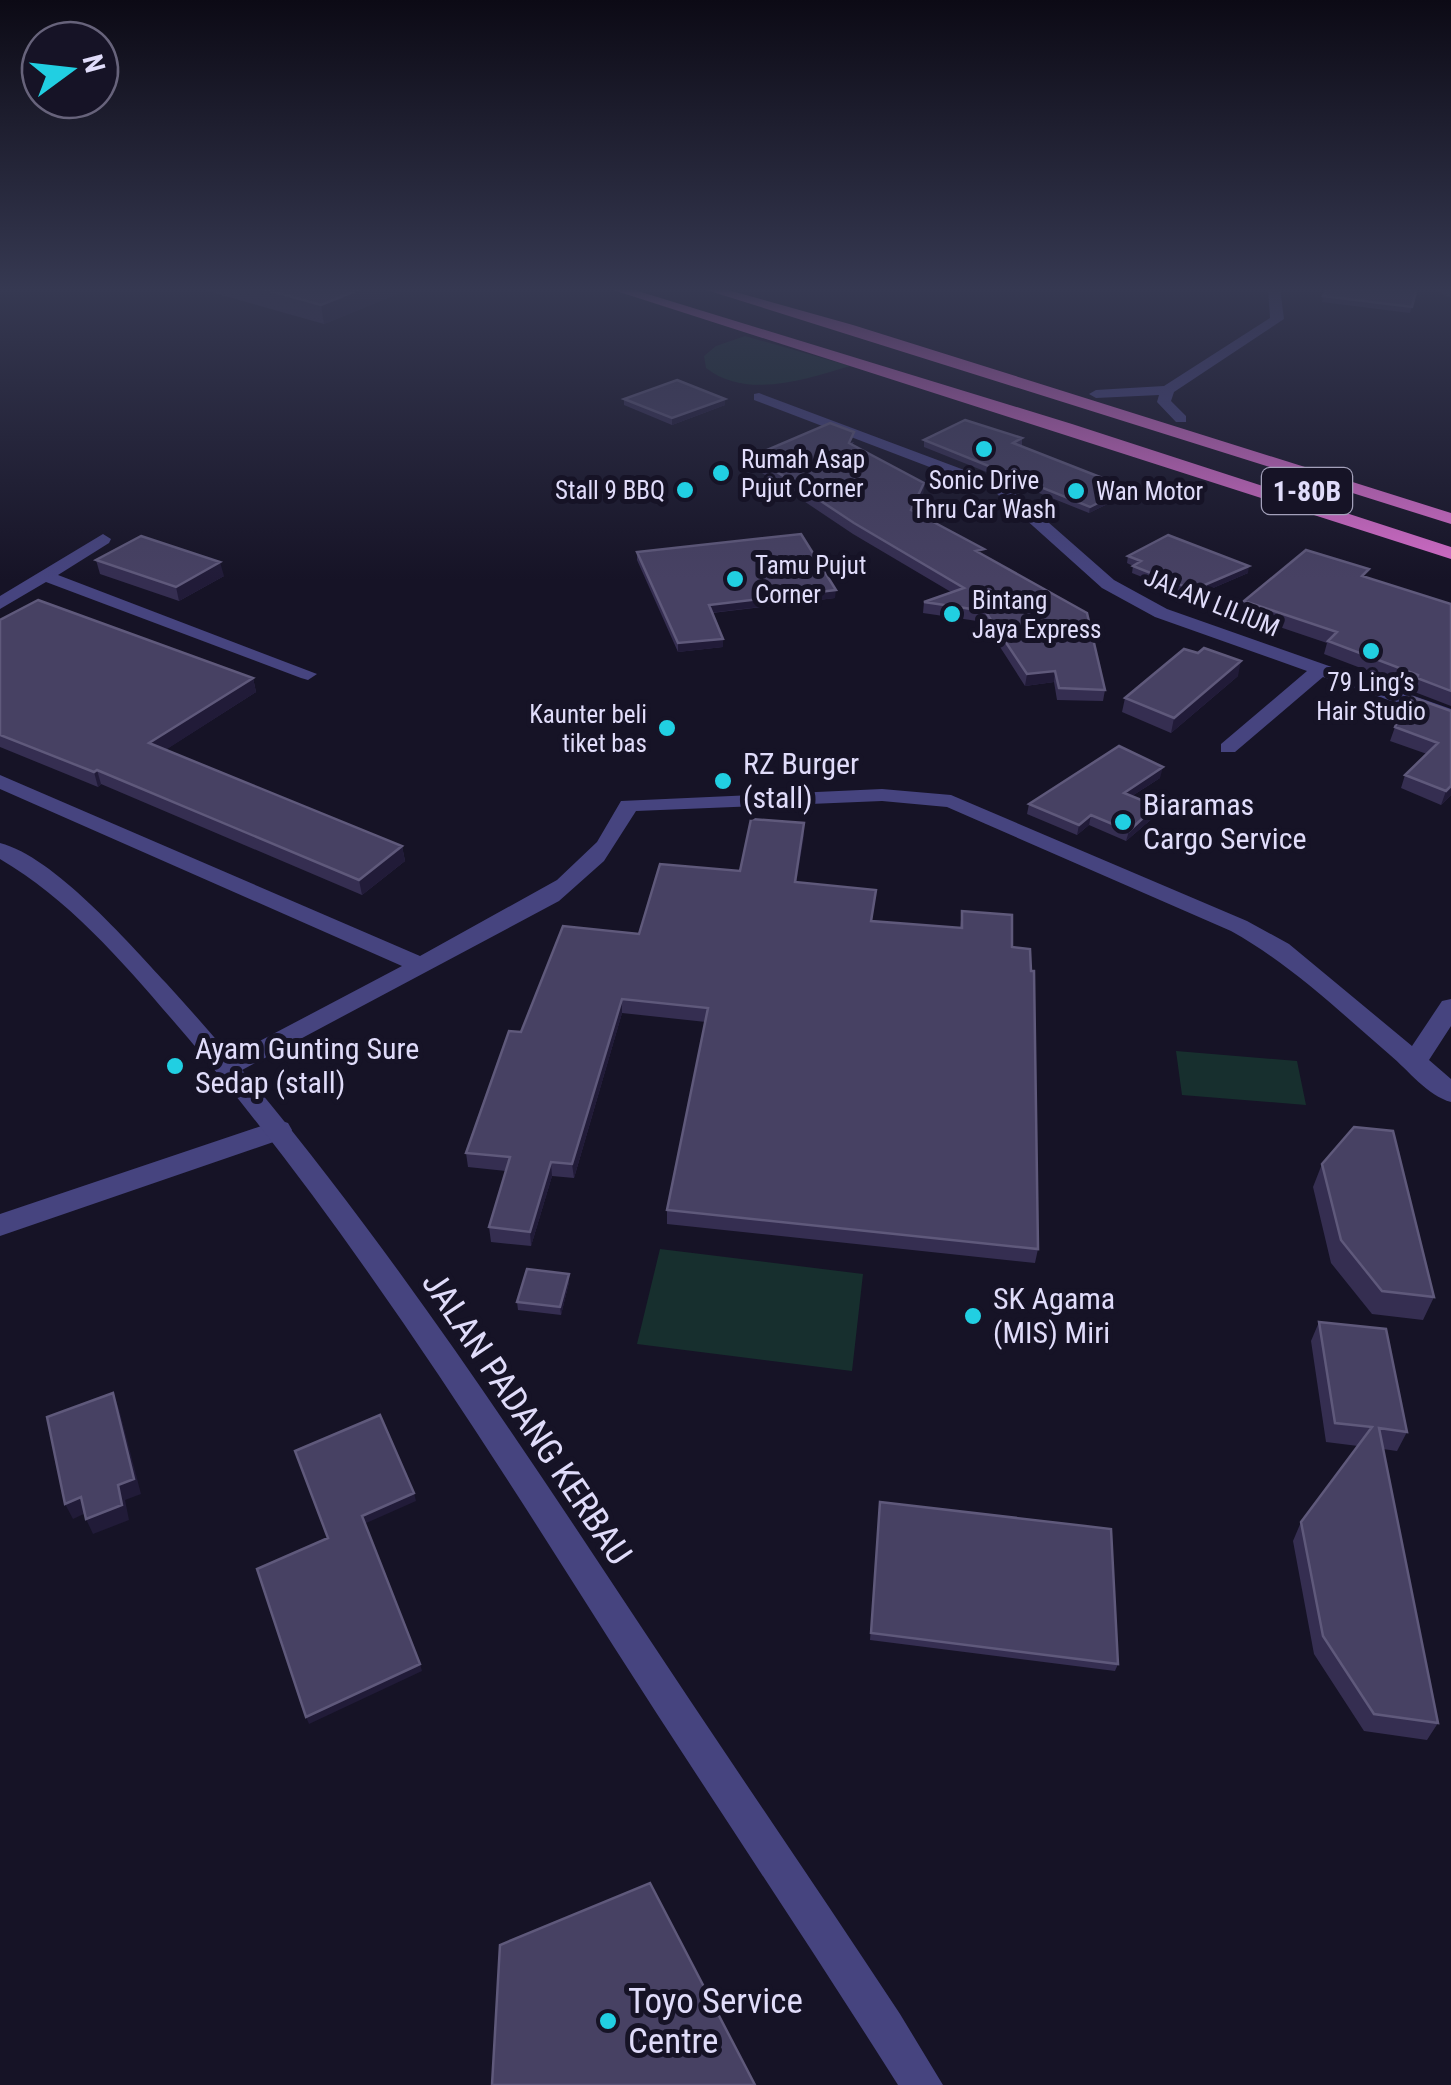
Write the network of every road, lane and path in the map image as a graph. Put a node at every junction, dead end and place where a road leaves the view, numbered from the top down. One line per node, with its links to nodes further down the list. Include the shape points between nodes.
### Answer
1 (930, 385): 13 (highway)
2 (1004, 385): 9 (highway, 1-80B)
3 (1027, 385): 9 (highway)
4 (1066, 385): 7 (highway)
5 (1174, 385): 6 (street)
6 (1167, 390): 7 (street); 9 (street)
7 (1096, 394): 9 (highway)
8 (759, 397): 16 (street, JALAN LILIUM, via 1001,489 1108,584 1161,614)
9 (1172, 432): 10 (highway); 11 (highway); 13 (highway, 1-80B)
10 (1451, 500)
11 (1451, 519)
12 (103, 539): 14 (street)
13 (1449, 546)
14 (45, 576): 15 (street); 17 (street)
15 (0, 604)
16 (1318, 671): 18 (street, JALAN LILIUM); 19 (street)
17 (308, 674)
18 (1451, 716)
19 (1228, 748)
20 (0, 781): 22 (street)
21 (0, 850): 25 (street, JALAN PADANG KERBAU, via 97,928)
22 (423, 966): 24 (street, via 551,896 586,869 611,843 628,805 915,796 984,814 1239,926 1281,949); 25 (street)
23 (1451, 1007): 24 (street)
24 (1414, 1063): 26 (street)
25 (229, 1068): 27 (street, JALAN PADANG KERBAU)
26 (1451, 1092)
27 (280, 1130): 28 (street); 29 (street, JALAN PADANG KERBAU, via 564,1534)
28 (0, 1224)
29 (922, 2085)

